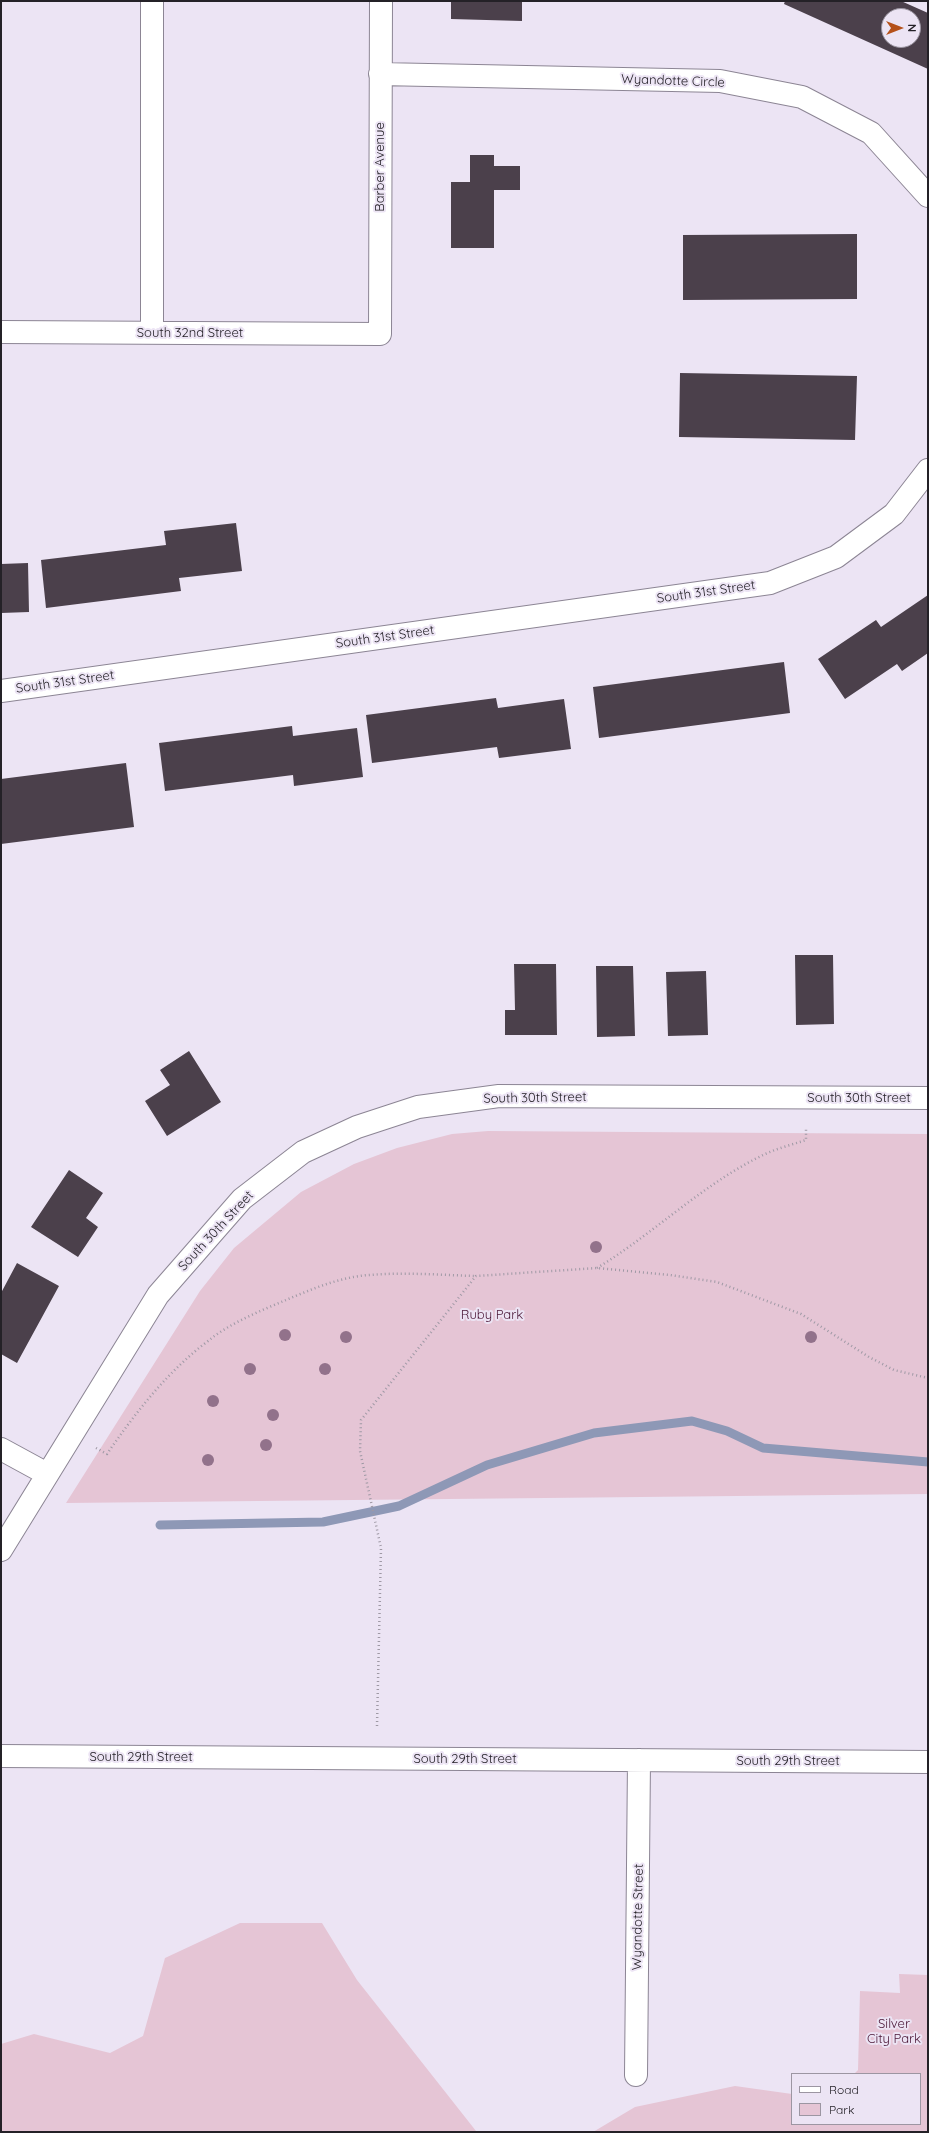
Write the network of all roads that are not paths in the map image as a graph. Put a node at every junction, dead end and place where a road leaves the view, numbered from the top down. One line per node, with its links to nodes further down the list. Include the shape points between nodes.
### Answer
1 (152, 1): 6 (street)
2 (381, 1): 3 (street, Barber Avenue)
3 (380, 74): 4 (street, Wyandotte Circle, via 720,81 802,97 871,133); 7 (street, Barber Avenue)
4 (928, 196)
5 (1, 332): 6 (street, South 32nd Street)
6 (152, 333): 7 (street, South 32nd Street)
7 (380, 334)
8 (928, 470): 9 (street, South 31st Street, via 894,514 836,557 770,583)
9 (1, 691)
10 (928, 1098): 12 (street, South 30th Street, via 499,1096 418,1107 357,1127 303,1152 242,1199 158,1295)
11 (1, 1449): 12 (street)
12 (47, 1474): 13 (street, South 30th Street)
13 (1, 1550)
14 (1, 1756): 15 (street, South 29th Street)
15 (639, 1760): 16 (street, South 29th Street); 17 (street, Wyandotte Street)
16 (928, 1762)
17 (636, 2075)

